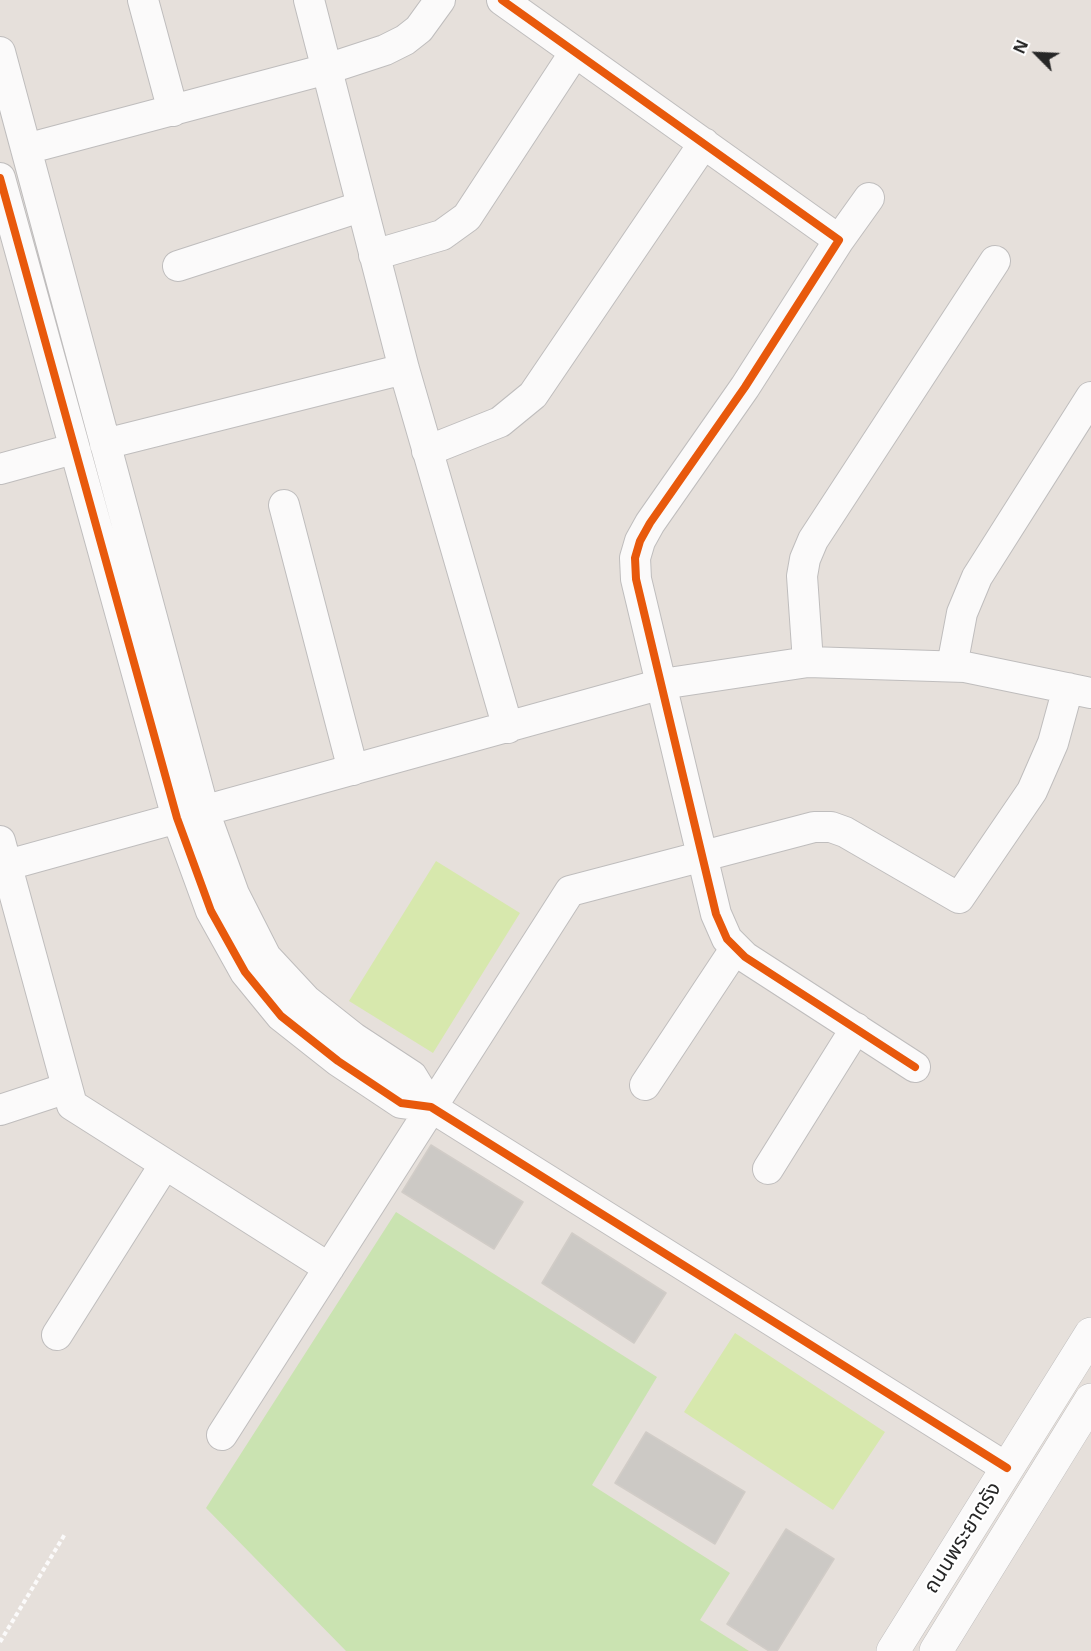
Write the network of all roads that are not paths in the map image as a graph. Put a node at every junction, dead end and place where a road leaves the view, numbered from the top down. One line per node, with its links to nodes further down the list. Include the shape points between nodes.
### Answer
1 (143, 0): 8 (street)
2 (309, 0): 7 (street)
3 (440, 0): 7 (street, via 419,29 405,40)
4 (502, 0): 6 (street)
5 (0, 52): 10 (street)
6 (575, 52): 9 (street); 15 (street, via 467,217 442,236)
7 (327, 69): 8 (street); 13 (street)
8 (172, 111): 10 (street)
9 (704, 143): 14 (street); 22 (street, via 532,395 500,422)
10 (26, 149): 20 (street)
11 (0, 178): 21 (street)
12 (869, 198): 14 (street)
13 (360, 207): 15 (street); 17 (street)
14 (839, 240): 27 (street, via 640,541 635,558 636,579)
15 (374, 255): 18 (street)
16 (995, 261): 25 (street, via 813,540 802,576)
17 (178, 266)
18 (404, 369): 20 (street); 22 (street)
19 (1091, 397): 26 (street, via 977,577 962,612)
20 (105, 444): 31 (street)
21 (74, 449): 23 (street); 31 (street)
22 (427, 451): 29 (street)
23 (0, 469)
24 (284, 505): 30 (street)
25 (808, 662): 26 (street); 27 (street)
26 (952, 666): 28 (street)
27 (662, 684): 29 (street); 32 (street)
28 (1080, 690): 32 (street, via 1040,776 959,898 831,827 814,827)
29 (508, 728): 30 (street)
30 (353, 770): 31 (street)
31 (190, 814): 33 (street); 39 (street, via 266,957 322,1013 412,1076)
32 (703, 855): 34 (street, via 720,928); 39 (street, via 570,891)
33 (2, 858): 38 (street)
34 (735, 949): 35 (street); 37 (street)
35 (856, 1028): 36 (street); 42 (street)
36 (915, 1067)
37 (645, 1084)
38 (67, 1088): 40 (street); 41 (street, via 72,1106)
39 (432, 1107): 43 (street); 48 (street)
40 (0, 1110)
41 (165, 1164): 43 (street); 45 (street)
42 (768, 1169)
43 (328, 1268): 47 (street)
44 (1091, 1334): 48 (main road, ถนนพระยาตรัง)
45 (57, 1335)
46 (1091, 1400): 50 (main road, ถนนพระยาตรัง)
47 (222, 1435)
48 (1007, 1468): 49 (main road, ถนนพระยาตรัง)
49 (893, 1651)
50 (936, 1651)

